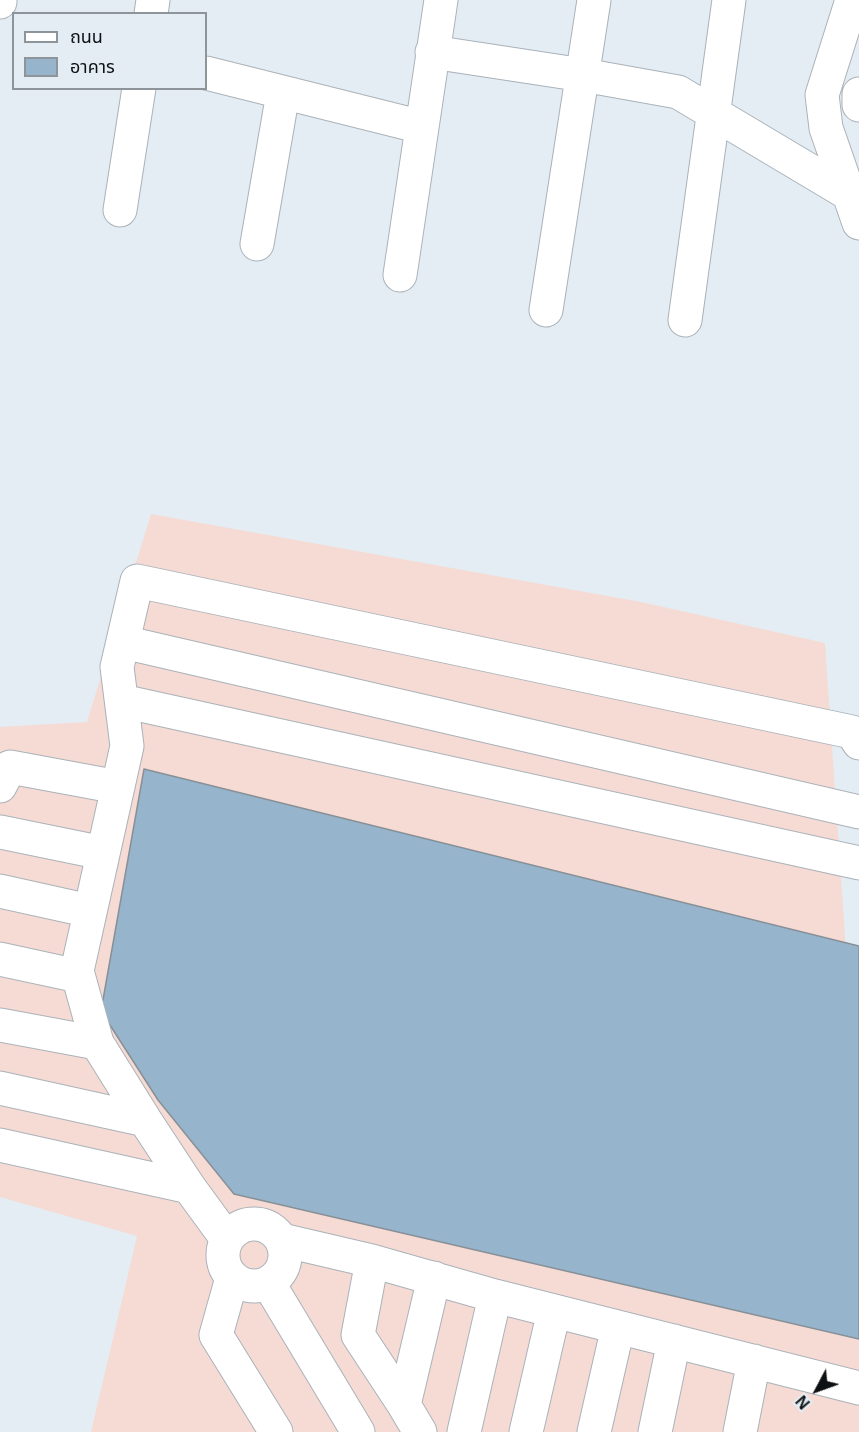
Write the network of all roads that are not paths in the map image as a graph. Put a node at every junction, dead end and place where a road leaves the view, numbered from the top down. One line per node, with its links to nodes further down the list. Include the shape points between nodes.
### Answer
1 (441, 0): 5 (street)
2 (594, 0): 7 (street)
3 (729, 0): 12 (street)
4 (852, 0): 14 (street, via 822,96 826,128)
5 (432, 52): 7 (street); 13 (street)
6 (207, 73): 9 (street)
7 (583, 75): 12 (street, via 678,92); 18 (street)
8 (139, 90): 15 (street)
9 (283, 93): 13 (street); 16 (street)
10 (859, 94): 11 (street)
11 (859, 105)
12 (714, 113): 14 (street); 19 (street)
13 (422, 127): 17 (street)
14 (854, 209)
15 (120, 210)
16 (257, 244)
17 (400, 275)
18 (546, 310)
19 (685, 320)
20 (123, 642): 21 (street, via 117,667); 22 (street, via 136,581 852,732); 25 (street)
21 (122, 701): 24 (street, via 127,746); 28 (street)
22 (859, 743)
23 (0, 786): 24 (street, via 10,767)
24 (118, 787): 27 (street)
25 (859, 812)
26 (0, 832): 27 (street)
27 (103, 853): 30 (street)
28 (859, 863)
29 (0, 891): 30 (street)
30 (90, 911): 32 (street)
31 (0, 959): 32 (street)
32 (78, 976): 34 (street)
33 (0, 1024): 34 (street)
34 (97, 1042): 36 (street)
35 (0, 1088): 36 (street)
36 (145, 1120): 38 (street)
37 (0, 1145): 38 (street)
38 (189, 1187): 39 (street)
39 (227, 1239): 40 (street, via 241,1226 260,1224); 43 (street, via 223,1249 226,1270)
40 (282, 1240): 41 (street); 43 (street, via 285,1260 277,1277)
41 (372, 1261): 42 (street); 50 (street, via 358,1335)
42 (434, 1278): 44 (street); 50 (street)
43 (251, 1283): 51 (street, via 216,1335); 52 (street); 53 (street)
44 (495, 1296): 45 (street); 54 (street)
45 (554, 1311): 46 (street); 55 (street)
46 (618, 1327): 47 (street); 56 (street)
47 (674, 1341): 48 (street); 57 (street)
48 (754, 1361): 49 (street); 58 (street)
49 (859, 1388)
50 (412, 1418)
51 (276, 1432)
52 (342, 1432)
53 (358, 1432)
54 (464, 1432)
55 (526, 1432)
56 (594, 1432)
57 (655, 1432)
58 (740, 1432)

